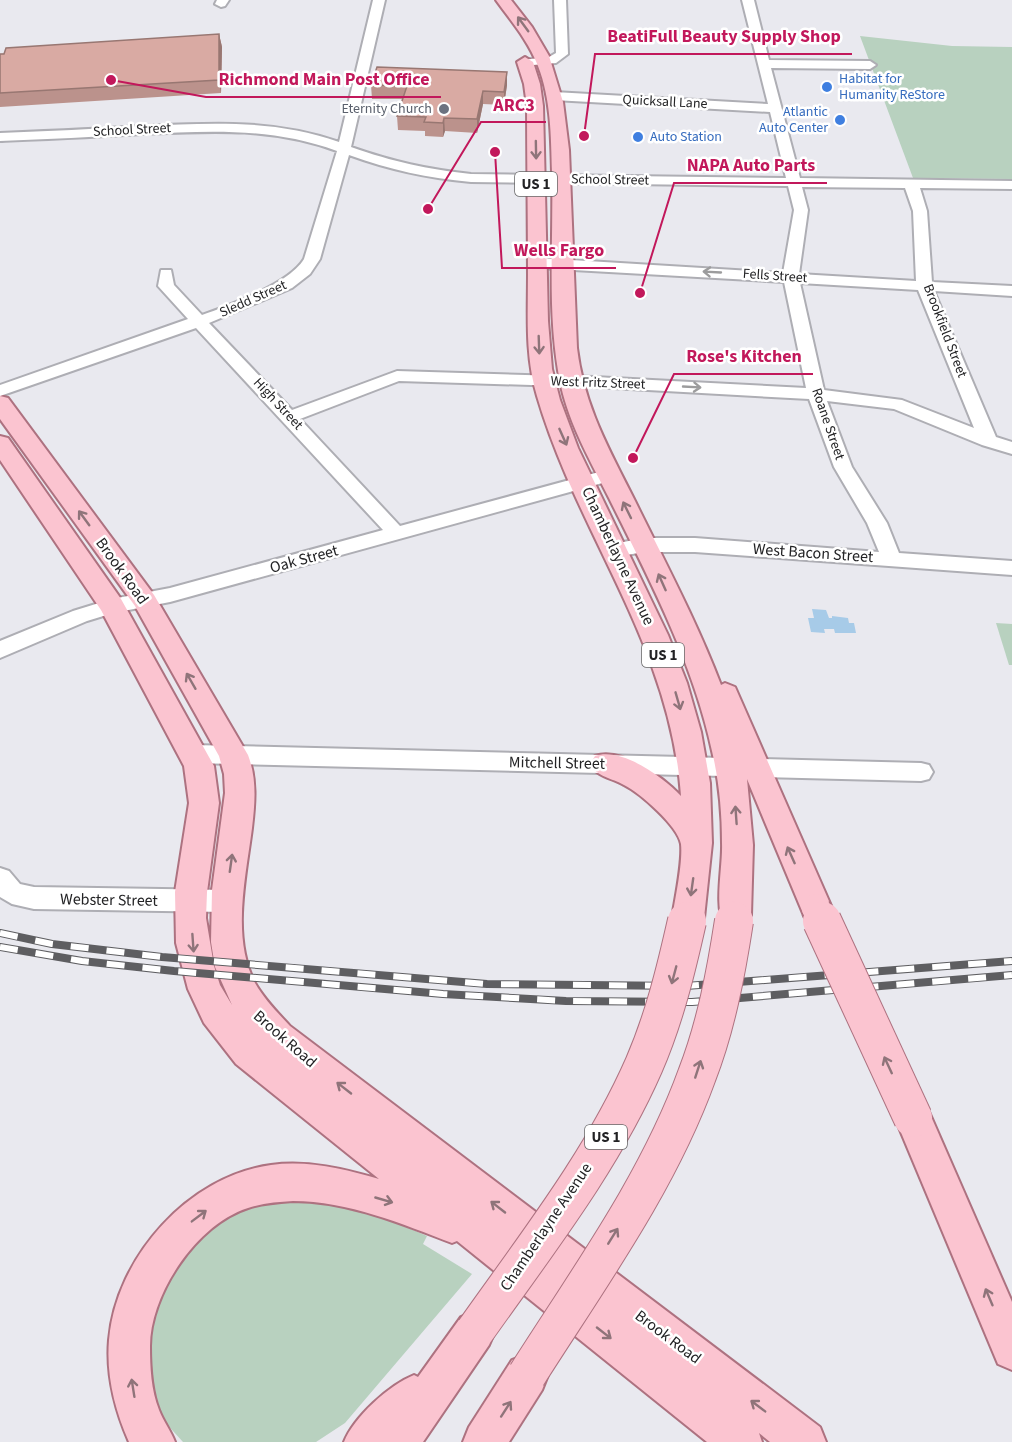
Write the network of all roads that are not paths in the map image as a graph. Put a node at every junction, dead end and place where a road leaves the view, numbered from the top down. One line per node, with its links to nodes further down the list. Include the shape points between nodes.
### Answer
1 (379, 0): 11 (street, Sledd Street)
2 (494, 0): 5 (main road, Chamberlayne Avenue / US 1, via 505,26)
3 (560, 0): 5 (street, via 562,54)
4 (748, 0): 6 (street, Roane Street)
5 (535, 62): 8 (main road, Chamberlayne Avenue / US 1); 12 (main road, Chamberlayne Avenue / US 1, one-way to 12)
6 (765, 64): 7 (street); 9 (street, Roane Street)
7 (870, 65)
8 (554, 96): 9 (street, Quicksall Lane); 13 (main road, Chamberlayne Avenue / US 1)
9 (776, 108): 14 (street, Roane Street)
10 (0, 136): 11 (street, School Street, via 251,127 301,134)
11 (344, 149): 12 (street, School Street, via 388,165 433,174); 23 (street, Sledd Street, via 312,259 305,271 286,285)
12 (536, 180): 13 (street, School Street); 17 (main road, Chamberlayne Avenue / US 1)
13 (561, 180): 14 (street, School Street); 18 (main road, Chamberlayne Avenue / US 1)
14 (795, 183): 15 (street, School Street); 20 (street, Roane Street, via 801,210 790,261)
15 (911, 183): 16 (street, School Street); 21 (street, Brookfield Street, via 923,234)
16 (1012, 185)
17 (538, 262): 18 (street, Fells Street); 24 (main road, Chamberlayne Avenue / US 1, one-way to 24)
18 (562, 264): 20 (street, Fells Street, one-way to 18); 25 (main road, Chamberlayne Avenue / US 1, via 564,332)
19 (166, 273): 23 (street, High Street, via 166,286)
20 (791, 278): 21 (street, Fells Street); 27 (street, Roane Street)
21 (924, 285): 22 (street, Fells Street); 30 (street, Brookfield Street)
22 (1012, 291)
23 (199, 321): 26 (street, Sledd Street); 29 (street, High Street)
24 (544, 382): 25 (street, West Fritz Street); 29 (street, West Fritz Street, via 397,376); 34 (main road, Chamberlayne Avenue / US 1, one-way to 34, via 560,431)
25 (571, 382): 27 (street, West Fritz Street, one-way to 27); 33 (main road, Chamberlayne Avenue / US 1)
26 (0, 391)
27 (816, 394): 30 (street, West Fritz Street, via 896,404); 38 (street, Roane Street, via 843,467 877,524)
28 (0, 403): 40 (main road, Brook Road, one-way to 28)
29 (290, 417): 35 (street, High Street)
30 (988, 441): 32 (street, West Fritz Street)
31 (0, 443): 41 (main road, Brook Road)
32 (1012, 448)
33 (610, 474): 34 (street, Oak Street); 36 (main road, Chamberlayne Avenue / US 1, one-way to 33)
34 (584, 482): 35 (street, Oak Street); 37 (main road, Chamberlayne Avenue / US 1)
35 (397, 534): 40 (street, Oak Street)
36 (644, 545): 37 (street, West Bacon Street); 38 (street, West Bacon Street); 47 (main road, Chamberlayne Avenue / US 1, one-way to 36)
37 (615, 550): 46 (main road, Chamberlayne Avenue / US 1, one-way to 46, via 673,683)
38 (892, 559): 39 (street, West Bacon Street)
39 (1012, 568)
40 (145, 601): 41 (street, Oak Street); 44 (main road, Brook Road, one-way to 40)
41 (112, 606): 42 (street, Oak Street); 43 (main road, Brook Road)
42 (0, 650)
43 (193, 754): 44 (street, Mitchell Street); 51 (main road, Brook Road, via 205,794)
44 (233, 755): 45 (street, Mitchell Street); 51 (main road, Brook Road, one-way to 44, via 240,782)
45 (605, 764): 46 (street, Mitchell Street); 49 (main road, via 636,776 657,790)
46 (693, 766): 47 (street, Mitchell Street); 49 (main road, Chamberlayne Avenue / US 1)
47 (743, 767): 48 (street, Mitchell Street); 54 (main road, Chamberlayne Avenue, one-way to 47, bridge, via 913,1118 792,857); 58 (main road, Chamberlayne Avenue / US 1, one-way to 47, bridge, via 648,1179 677,1123 711,1031 725,975 735,915)
48 (921, 772)
49 (697, 843): 53 (main road, Chamberlayne Avenue / US 1, one-way to 53, bridge, via 676,971 659,1025 626,1100 569,1197)
50 (0, 879): 51 (street, Webster Street, via 12,893 33,898)
51 (209, 901): 52 (main road, Brook Road, one-way to 52, via 197,973 215,1011 236,1041); 60 (main road, Brook Road, one-way to 51, via 261,1022 233,976 227,940)
52 (475, 1232): 55 (main road, one-way to 52, via 136,1408 129,1351 132,1321 142,1288 162,1254 184,1228 207,1210 234,1194 269,1184 316,1183 388,1201); 59 (main road, Brook Road, one-way to 59)
53 (466, 1343): 56 (main road); 57 (main road, Chamberlayne Avenue / US 1)
54 (1012, 1350)
55 (154, 1442)
56 (365, 1442)
57 (397, 1442)
58 (484, 1442)
59 (741, 1442)
60 (805, 1442)

